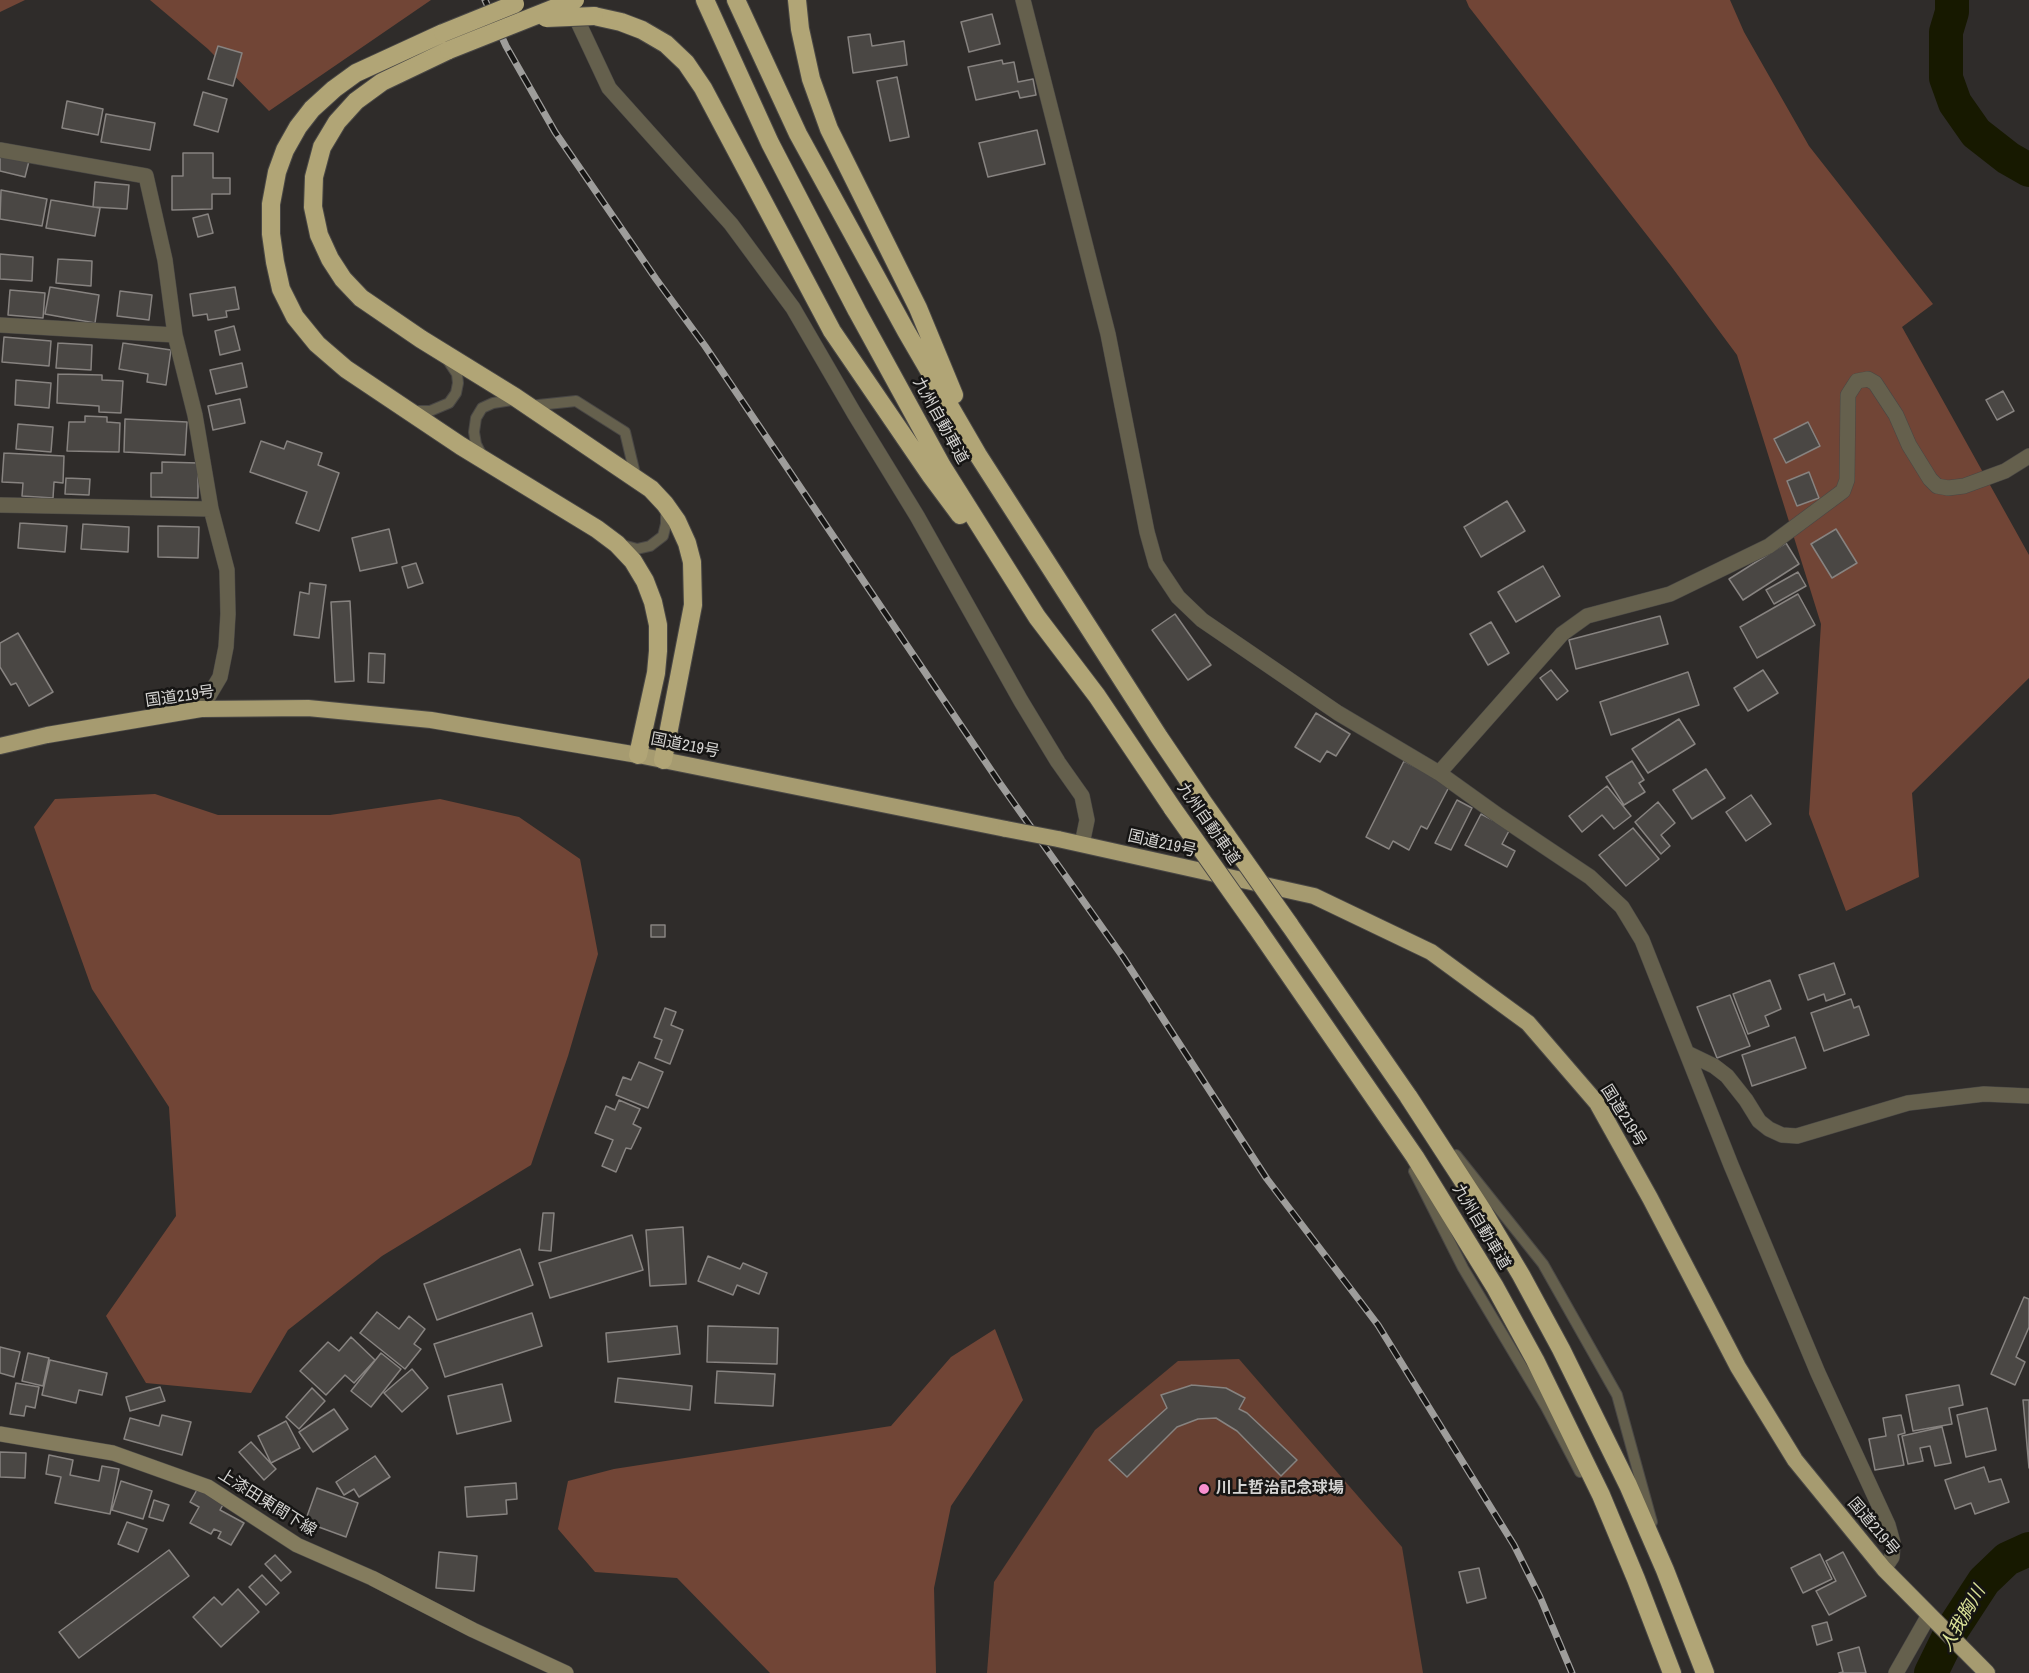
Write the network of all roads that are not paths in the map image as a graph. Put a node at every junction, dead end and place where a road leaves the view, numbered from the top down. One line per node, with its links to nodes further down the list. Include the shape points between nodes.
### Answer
1 (568, 0): 30 (street, via 609,88 731,224 793,308 918,516 1021,701 1082,796 1087,820)
2 (575, 0): 8 (highway, bridge)
3 (705, 0): 24 (highway, 九州自動車道, via 770,143 857,311 942,466)
4 (736, 0): 16 (highway, 九州自動車道, via 798,134)
5 (797, 0): 16 (highway, via 811,79 829,129 918,309)
6 (1023, 0): 29 (street, via 1108,334 1156,564 1178,597 1202,620 1338,713)
7 (520, 1): 9 (highway, bridge)
8 (529, 19): 9 (highway, bridge); 24 (highway, bridge, via 594,16 621,22 666,44 686,63 703,87 832,331 931,476)
9 (446, 41): 13 (highway, via 382,81 337,122 322,147 314,177 313,207 319,235 343,279 382,314); 15 (highway, via 356,73 312,109 285,150 271,204 275,262 281,289 295,317 317,344 346,369)
10 (0, 150): 12 (street, via 146,176 165,260)
11 (0, 325): 12 (street)
12 (175, 335): 22 (street, via 195,415)
13 (444, 353): 14 (highway); 15 (lane, via 457,374 456,393 440,408)
14 (524, 403): 18 (lane, via 493,403 482,408 474,432); 19 (highway); 19 (lane, via 576,401 625,432)
15 (410, 411): 18 (highway)
16 (978, 455): 32 (highway, 九州自動車道, bridge, via 1159,737)
17 (2029, 456): 29 (street, via 2005,471 1964,486 1937,486 1875,383 1868,379 1857,381 1848,395 1847,480 1843,491 1769,546 1670,594 1587,616 1562,634)
18 (484, 459): 23 (highway)
19 (636, 479): 20 (highway)
20 (665, 504): 23 (lane, via 663,536 650,546 637,549); 28 (highway, via 687,543 694,582)
21 (0, 505): 22 (street)
22 (211, 509): 25 (street, via 227,570 228,614 220,677)
23 (617, 544): 27 (highway, via 645,581 658,625 656,673)
24 (1037, 616): 39 (highway, 九州自動車道, bridge, via 1097,696 1384,1111 1459,1227 1495,1287 1591,1474)
25 (201, 709): 26 (highway, 国道219号); 27 (highway, 国道219号, via 308,708 419,719)
26 (0, 746)
27 (638, 755): 28 (highway, 国道219号)
28 (663, 760): 30 (highway, 国道219号, bridge)
29 (1439, 773): 31 (street, via 1590,877 1622,907 1642,940)
30 (1082, 844): 35 (highway, 国道219号, via 1314,896 1431,952 1528,1023 1597,1103 1738,1367 1795,1460)
31 (1687, 1053): 33 (street, via 1727,1077 1759,1121 1782,1135 1797,1136 1908,1103 1984,1094); 35 (street, via 1818,1373 1888,1525 1892,1557)
32 (1408, 1096): 36 (highway, 九州自動車道, via 1484,1214 1561,1348); 36 (lane, via 1543,1264 1617,1395)
33 (2029, 1096)
34 (0, 1434): 38 (main road, 上漆田東間下線, via 113,1453 208,1486 297,1545)
35 (1884, 1569): 37 (highway, 国道219号)
36 (1665, 1570): 40 (highway, 九州自動車道)
37 (1929, 1615): 41 (street); 42 (highway, 国道219号)
38 (566, 1673)
39 (1672, 1673)
40 (1705, 1673)
41 (1896, 1673)
42 (1986, 1673)

